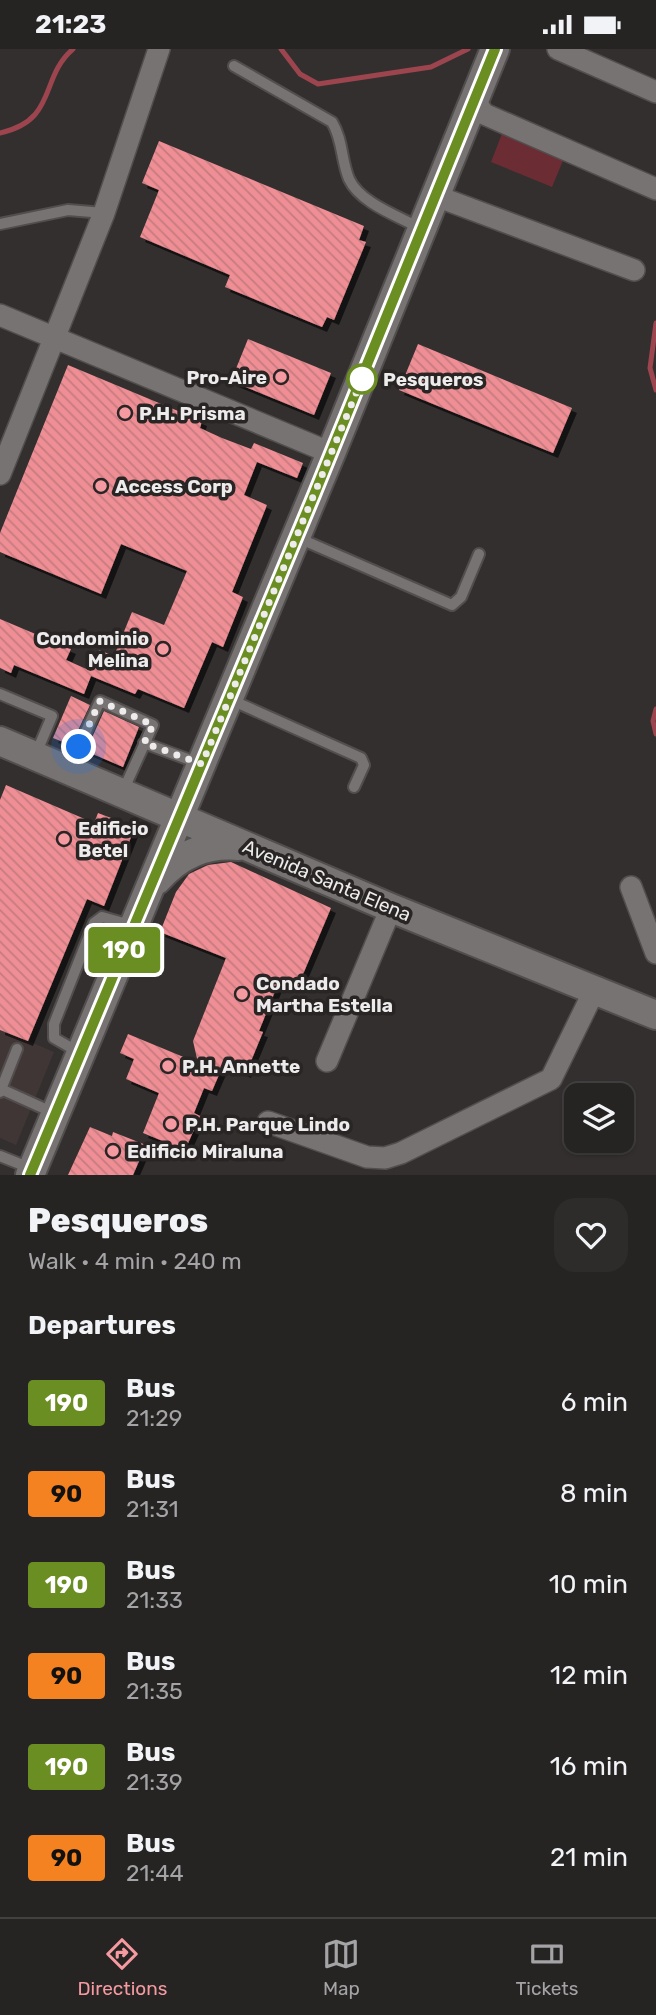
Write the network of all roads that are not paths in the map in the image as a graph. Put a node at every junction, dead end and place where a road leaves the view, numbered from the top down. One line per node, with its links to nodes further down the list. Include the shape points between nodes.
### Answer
1 (159, 49): 9 (street)
2 (558, 49): 5 (street)
3 (499, 52): 6 (main road)
4 (234, 66): 11 (lane, via 332,122 340,134 349,179 360,195)
5 (656, 92)
6 (475, 110): 7 (street); 8 (main road)
7 (656, 189)
8 (436, 196): 11 (main road); 12 (street)
9 (104, 213): 10 (lane, via 68,210); 14 (street)
10 (0, 225)
11 (423, 229): 15 (main road)
12 (634, 270)
13 (0, 315): 14 (street)
14 (56, 338): 15 (street); 16 (street)
15 (331, 453): 17 (main road)
16 (0, 474)
17 (296, 537): 18 (lane, via 452,605 461,597); 20 (main road)
18 (479, 554)
19 (0, 694): 23 (lane, via 52,716)
20 (229, 699): 24 (main road); 26 (lane, via 361,758 364,765)
21 (0, 741): 23 (main road, Avenida Santa Elena)
22 (144, 743): 24 (lane); 25 (lane, via 153,725 100,701); 27 (lane)
23 (35, 756): 25 (main road, Avenida Santa Elena)
24 (202, 764): 28 (main road)
25 (68, 770): 27 (main road, Avenida Santa Elena)
26 (354, 787)
27 (122, 792): 28 (main road, Avenida Santa Elena)
28 (180, 818): 29 (main road, Avenida Santa Elena); 31 (main road)
29 (250, 848): 31 (main road, via 230,845 197,850 175,862); 32 (main road, Avenida Santa Elena)
30 (631, 887): 34 (street)
31 (149, 890): 33 (main road)
32 (391, 908): 35 (main road, Avenida Santa Elena); 39 (street)
33 (134, 926): 38 (main road); 38 (lane, via 102,917 94,923 54,1024 54,1038)
34 (656, 953)
35 (594, 991): 36 (main road, Avenida Santa Elena); 42 (street, via 551,1079 401,1153 368,1157)
36 (656, 1015)
37 (17, 1049): 40 (lane)
38 (81, 1054): 41 (main road)
39 (327, 1061)
40 (1, 1091): 41 (lane)
41 (56, 1114): 44 (main road)
42 (268, 1122)
43 (0, 1156): 44 (lane)
44 (32, 1172)

